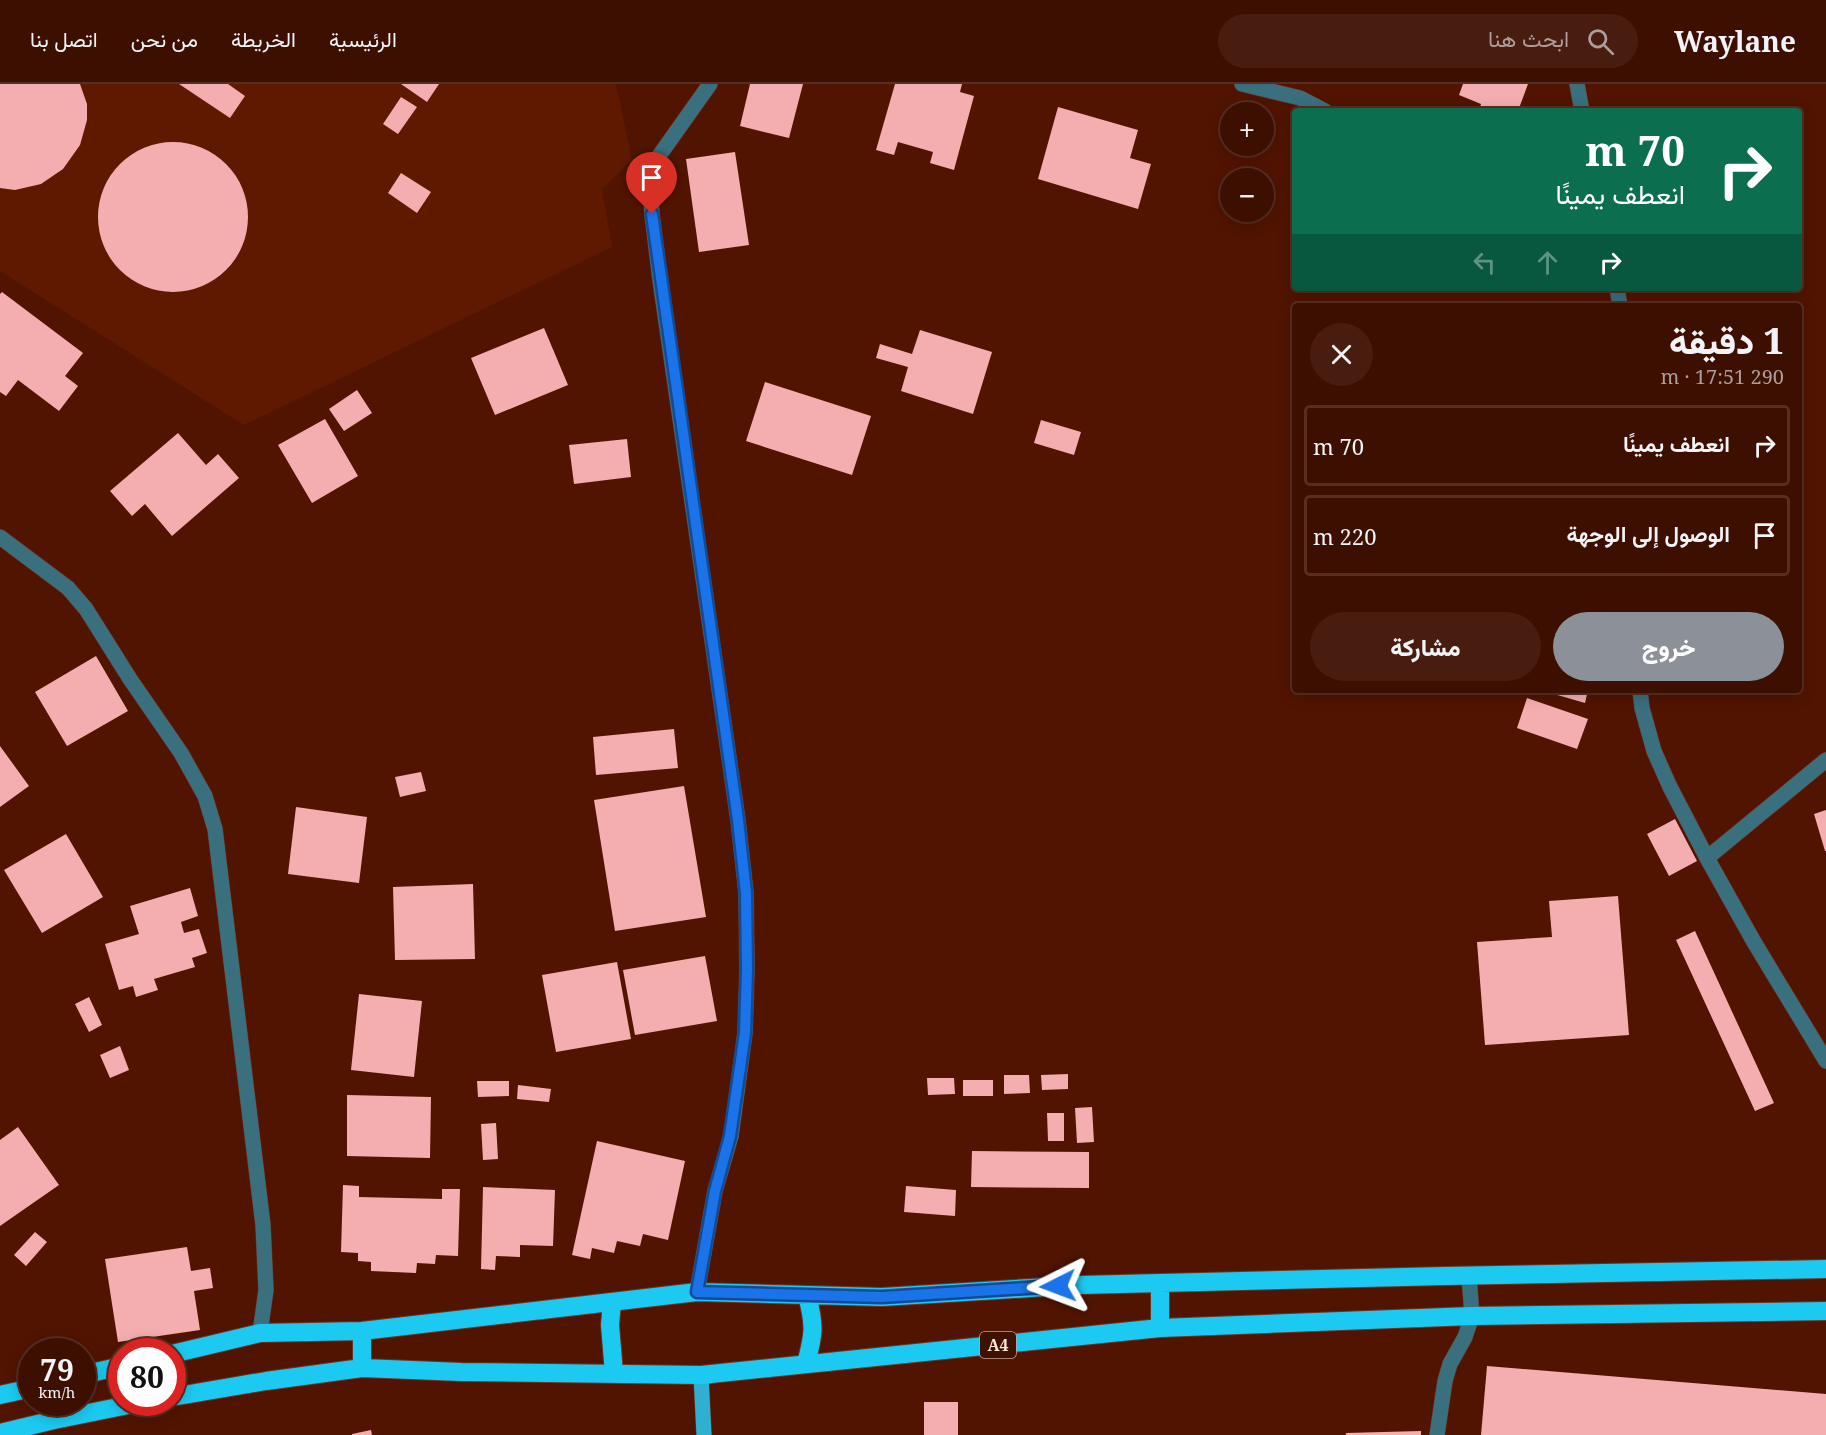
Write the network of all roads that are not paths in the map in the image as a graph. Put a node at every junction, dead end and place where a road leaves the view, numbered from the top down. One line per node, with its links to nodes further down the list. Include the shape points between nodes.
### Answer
1 (710, 84): 14 (street, via 649,170 659,269 746,893 745,1033 730,1136 715,1191)
2 (1242, 84): 4 (street, via 1300,98)
3 (1576, 84): 5 (street)
4 (1319, 108)
5 (1581, 108)
6 (0, 537): 21 (street, via 68,588 86,609 181,753 205,796 216,829 263,1225 266,1290)
7 (1640, 693): 9 (street, via 1654,751)
8 (1826, 760): 9 (street)
9 (1707, 858): 10 (street)
10 (1826, 1061)
11 (1826, 1269): 12 (highway)
12 (1469, 1276): 13 (highway); 18 (street)
13 (1160, 1283): 15 (highway, via 882,1297); 19 (highway)
14 (697, 1292): 15 (highway); 16 (highway)
15 (807, 1295): 23 (highway, via 813,1338)
16 (612, 1302): 20 (highway); 25 (highway)
17 (1826, 1311): 18 (highway, A4)
18 (1472, 1316): 19 (highway, A4); 33 (street, via 1444,1381)
19 (1160, 1328): 23 (highway, A4)
20 (363, 1331): 21 (highway); 24 (highway)
21 (260, 1332): 22 (highway)
22 (186, 1350)
23 (806, 1364): 26 (highway, A4)
24 (362, 1368): 25 (highway, A4); 29 (highway, A4)
25 (614, 1374): 26 (highway, A4)
26 (701, 1375): 32 (main road)
27 (18, 1391): 28 (highway)
28 (0, 1395)
29 (186, 1395)
30 (108, 1409): 31 (highway)
31 (0, 1433)
32 (704, 1435)
33 (1437, 1435)

